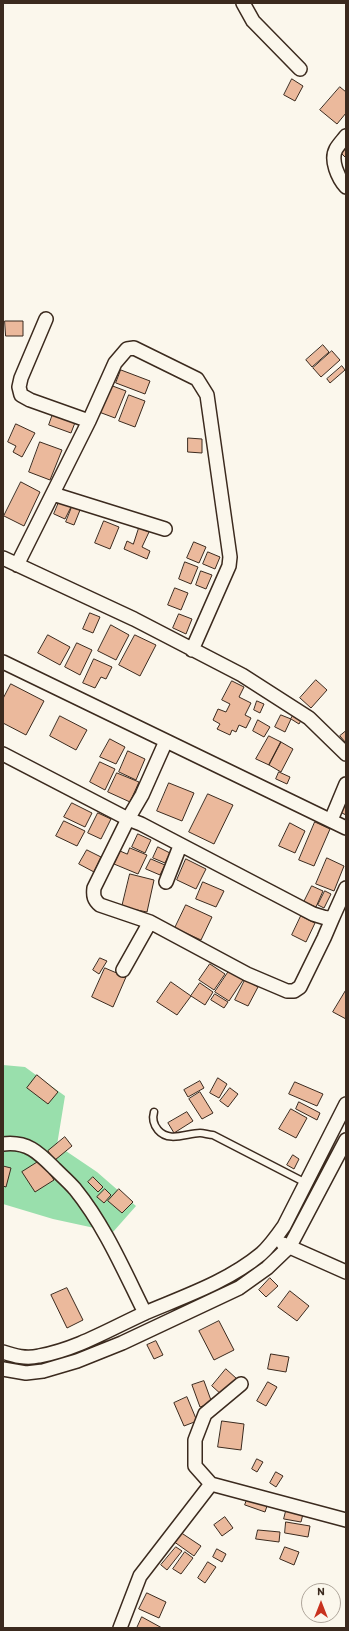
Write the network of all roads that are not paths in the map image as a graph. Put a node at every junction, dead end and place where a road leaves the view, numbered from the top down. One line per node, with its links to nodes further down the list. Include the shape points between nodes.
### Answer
1 (243, 3): 2 (street, via 253,22)
2 (300, 69)
3 (346, 136): 4 (street, via 336,149 334,159 339,177)
4 (346, 187)
5 (46, 319): 6 (street, via 21,378 21,395)
6 (89, 421): 7 (street); 11 (street, via 115,363 127,348 134,348 197,379 207,395 230,557 229,566)
7 (52, 494): 8 (street); 10 (street)
8 (165, 529)
9 (3, 558): 10 (street)
10 (17, 565): 11 (street, via 134,619)
11 (192, 650): 15 (street, via 242,675 309,718)
12 (3, 662): 13 (street)
13 (166, 741): 17 (street, via 142,795); 18 (street)
14 (3, 754): 17 (street)
15 (346, 754)
16 (346, 784): 18 (street)
17 (128, 819): 20 (street); 24 (street, via 94,888 93,895 100,905)
18 (331, 820): 19 (street)
19 (346, 828)
20 (180, 846): 21 (street); 23 (street, via 313,914 326,918)
21 (166, 882)
22 (346, 888): 23 (street)
23 (333, 917): 24 (street, via 300,987 294,991 287,991 247,974)
24 (150, 922): 25 (street)
25 (123, 970)
26 (346, 1104): 30 (street)
27 (154, 1112): 30 (lane, via 154,1125 161,1133 177,1137 199,1133 213,1135)
28 (346, 1140): 32 (street)
29 (3, 1144): 34 (street, via 13,1143 36,1151 74,1188 109,1241)
30 (306, 1183): 31 (street)
31 (274, 1241): 32 (street); 34 (street, via 261,1254 229,1277)
32 (290, 1246): 33 (street); 36 (street, via 267,1268 239,1288)
33 (346, 1272)
34 (145, 1314): 35 (street)
35 (131, 1321): 36 (street); 37 (street, via 65,1350 38,1357)
36 (140, 1334): 38 (street, via 78,1361 43,1371 26,1373)
37 (3, 1352)
38 (3, 1369)
39 (241, 1384): 40 (street, via 205,1414 195,1440 195,1466)
40 (211, 1484): 41 (street); 42 (street, via 140,1576)
41 (346, 1520)
42 (120, 1628)

